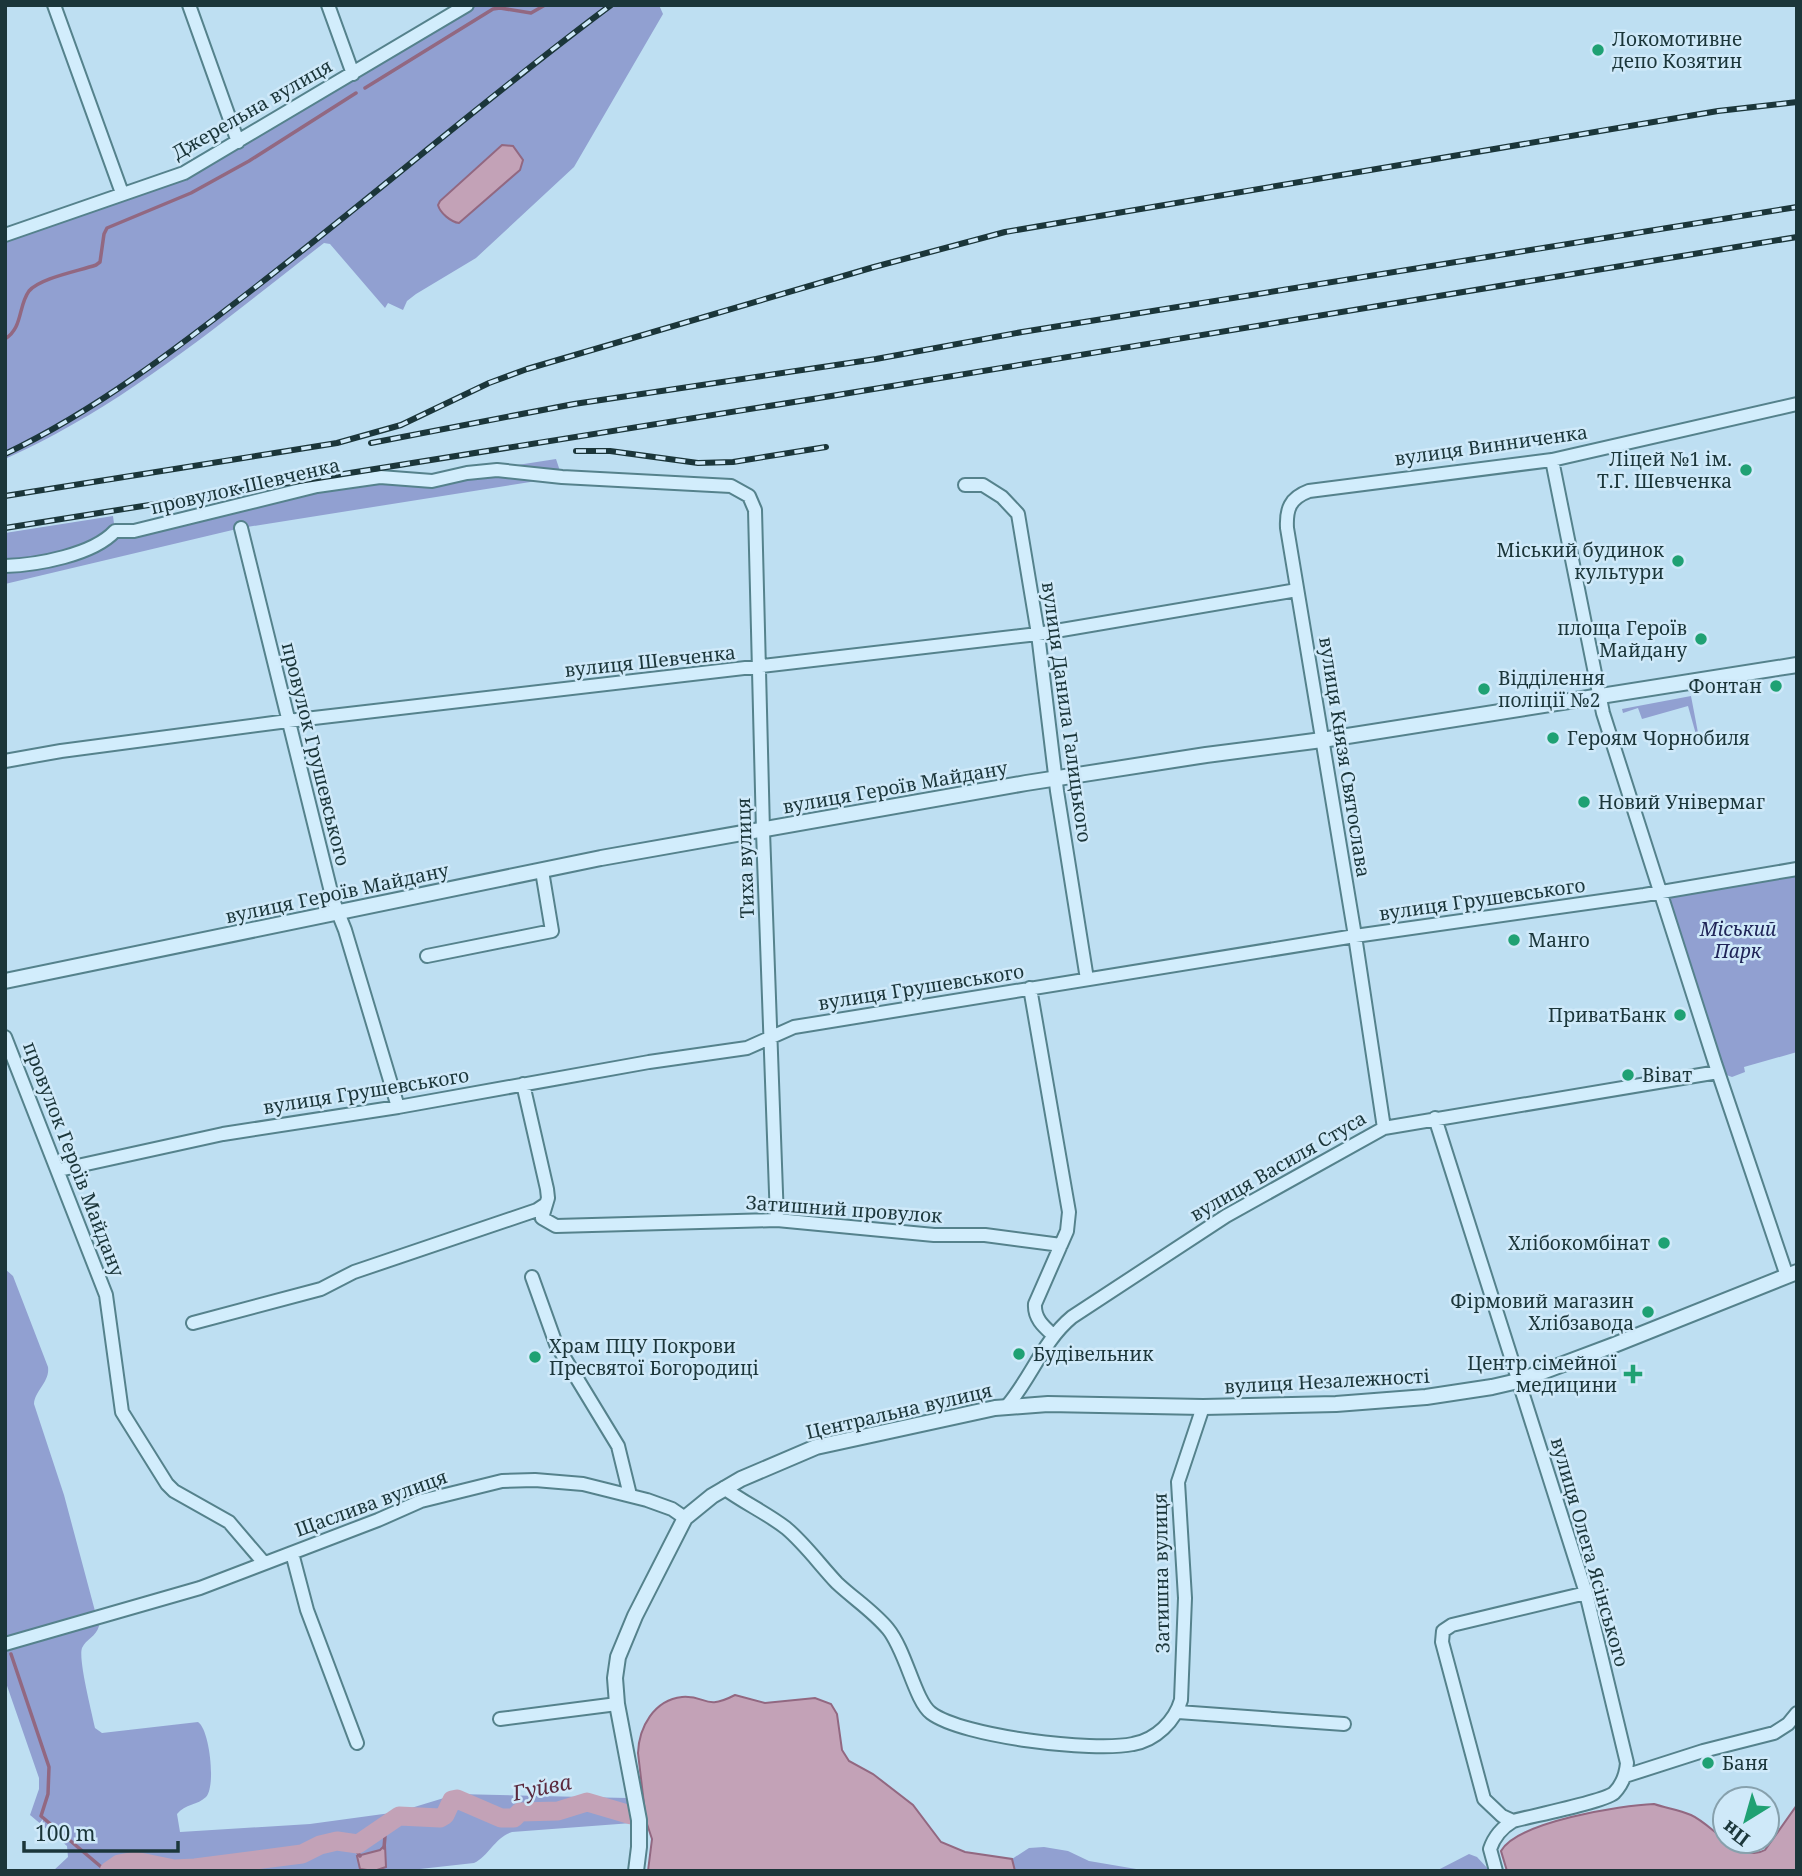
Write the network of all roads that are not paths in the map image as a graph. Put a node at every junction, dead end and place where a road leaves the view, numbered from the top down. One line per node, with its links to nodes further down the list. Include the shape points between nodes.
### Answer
1 (54, 5): 7 (street)
2 (189, 5): 6 (street)
3 (327, 5): 5 (street)
4 (467, 5): 5 (street, Джерельна вулиця)
5 (353, 74): 6 (street, Джерельна вулиця)
6 (238, 142): 7 (street, Джерельна вулиця, via 184,173)
7 (122, 193): 8 (street, Джерельна вулиця)
8 (5, 235)
9 (1797, 404): 10 (street, вулиця Винниченка)
10 (1552, 460): 13 (street, вулиця Винниченка, via 1308,491 1292,500); 20 (street)
11 (965, 485): 17 (street, вулиця Данила Галицького, via 983,485 1018,514)
12 (749, 496): 15 (street, провулок Шевченка, via 731,486 497,470 432,481 380,477 305,489 134,531 115,531 83,551); 19 (street, Тиха вулиця, via 755,510)
13 (1286, 518): 16 (street, вулиця Князя Святослава)
14 (241, 528): 21 (street, провулок Грушевського)
15 (5, 566)
16 (1297, 590): 17 (street, вулиця Шевченка); 22 (street, вулиця Князя Святослава)
17 (1038, 634): 19 (street, вулиця Шевченка); 24 (street, вулиця Данила Галицького)
18 (1797, 665): 20 (street, вулиця Героїв Майдану)
19 (759, 668): 21 (street, вулиця Шевченка); 25 (street, Тиха вулиця)
20 (1598, 696): 22 (street, вулиця Героїв Майдану); 28 (street)
21 (288, 721): 23 (street, вулиця Шевченка); 29 (street, провулок Грушевського)
22 (1322, 740): 24 (street, вулиця Героїв Майдану); 30 (street, вулиця Князя Святослава)
23 (5, 761)
24 (1056, 778): 25 (street, вулиця Героїв Майдану); 32 (street, вулиця Данила Галицького)
25 (763, 831): 27 (street, вулиця Героїв Майдану); 36 (street, Тиха вулиця)
26 (1797, 869): 28 (street, вулиця Грушевського)
27 (542, 871): 29 (street, вулиця Героїв Майдану); 31 (street, via 552,931)
28 (1661, 892): 30 (street, вулиця Грушевського); 37 (street)
29 (338, 911): 33 (street, вулиця Героїв Майдану); 39 (street, провулок Грушевського)
30 (1355, 936): 32 (street, вулиця Грушевського); 41 (street, вулиця Князя Святослава)
31 (427, 956)
32 (1087, 979): 34 (street, вулиця Грушевського)
33 (5, 981)
34 (1030, 988): 36 (street, вулиця Грушевського, via 794,1027); 45 (street, via 1069,1212)
35 (5, 1037): 42 (street, провулок Героїв Майдану)
36 (769, 1037): 38 (street, вулиця Грушевського, via 747,1048); 44 (street, Тиха вулиця)
37 (1718, 1072): 40 (street, вулиця Василя Стуса); 46 (street)
38 (523, 1084): 39 (street, вулиця Грушевського); 43 (street, via 547,1189)
39 (398, 1107): 42 (street, вулиця Грушевського, via 223,1134)
40 (1435, 1118): 41 (street, вулиця Василя Стуса); 50 (street, вулиця Олега Ясінського)
41 (1384, 1128): 49 (street, вулиця Василя Стуса, via 1226,1216 1092,1303)
42 (59, 1170): 57 (street, провулок Героїв Майдану, via 109,1307 119,1401 126,1420 167,1484 229,1522)
43 (546, 1204): 44 (street, Затишний провулок, via 542,1218 555,1226); 48 (street, via 354,1272 321,1289)
44 (777, 1220): 45 (street, Затишний провулок)
45 (1061, 1245): 49 (street, via 1034,1312)
46 (1792, 1274): 50 (street, вулиця Незалежності)
47 (532, 1277): 54 (street, via 556,1344 618,1446)
48 (193, 1323)
49 (1053, 1335): 51 (street, вулиця Василя Стуса)
50 (1518, 1381): 52 (street, вулиця Незалежності, via 1377,1401); 58 (street, вулиця Олега Ясінського)
51 (1007, 1406): 52 (street, вулиця Незалежності); 53 (street, Центральна вулиця, via 816,1447)
52 (1203, 1407): 61 (street, Затишна вулиця, via 1178,1482 1185,1598)
53 (724, 1488): 55 (street, Центральна вулиця); 61 (street, via 786,1528 836,1582 879,1619 902,1650 925,1708 940,1718 1021,1741 1111,1746 1147,1740)
54 (630, 1495): 55 (street, Щаслива вулиця); 56 (street, Щаслива вулиця, via 583,1484 502,1481 421,1501)
55 (685, 1518): 60 (street, Центральна вулиця, via 619,1651)
56 (292, 1553): 57 (street, Щаслива вулиця); 65 (street, Щаслива вулиця, via 307,1610)
57 (264, 1563): 59 (street, Щаслива вулиця, via 200,1588)
58 (1586, 1593): 66 (street, вулиця Олега Ясінського, via 1625,1753); 67 (street, via 1443,1631 1484,1799)
59 (5, 1644)
60 (617, 1704): 63 (street); 68 (street, Центральна вулиця, via 639,1820)
61 (1178, 1712): 64 (street)
62 (1797, 1713): 66 (street, via 1774,1733)
63 (500, 1719)
64 (1344, 1724)
65 (357, 1743)
66 (1625, 1776): 67 (street, via 1606,1798)
67 (1513, 1821): 69 (street, via 1492,1843 1490,1855)
68 (636, 1871)
69 (1496, 1871)

